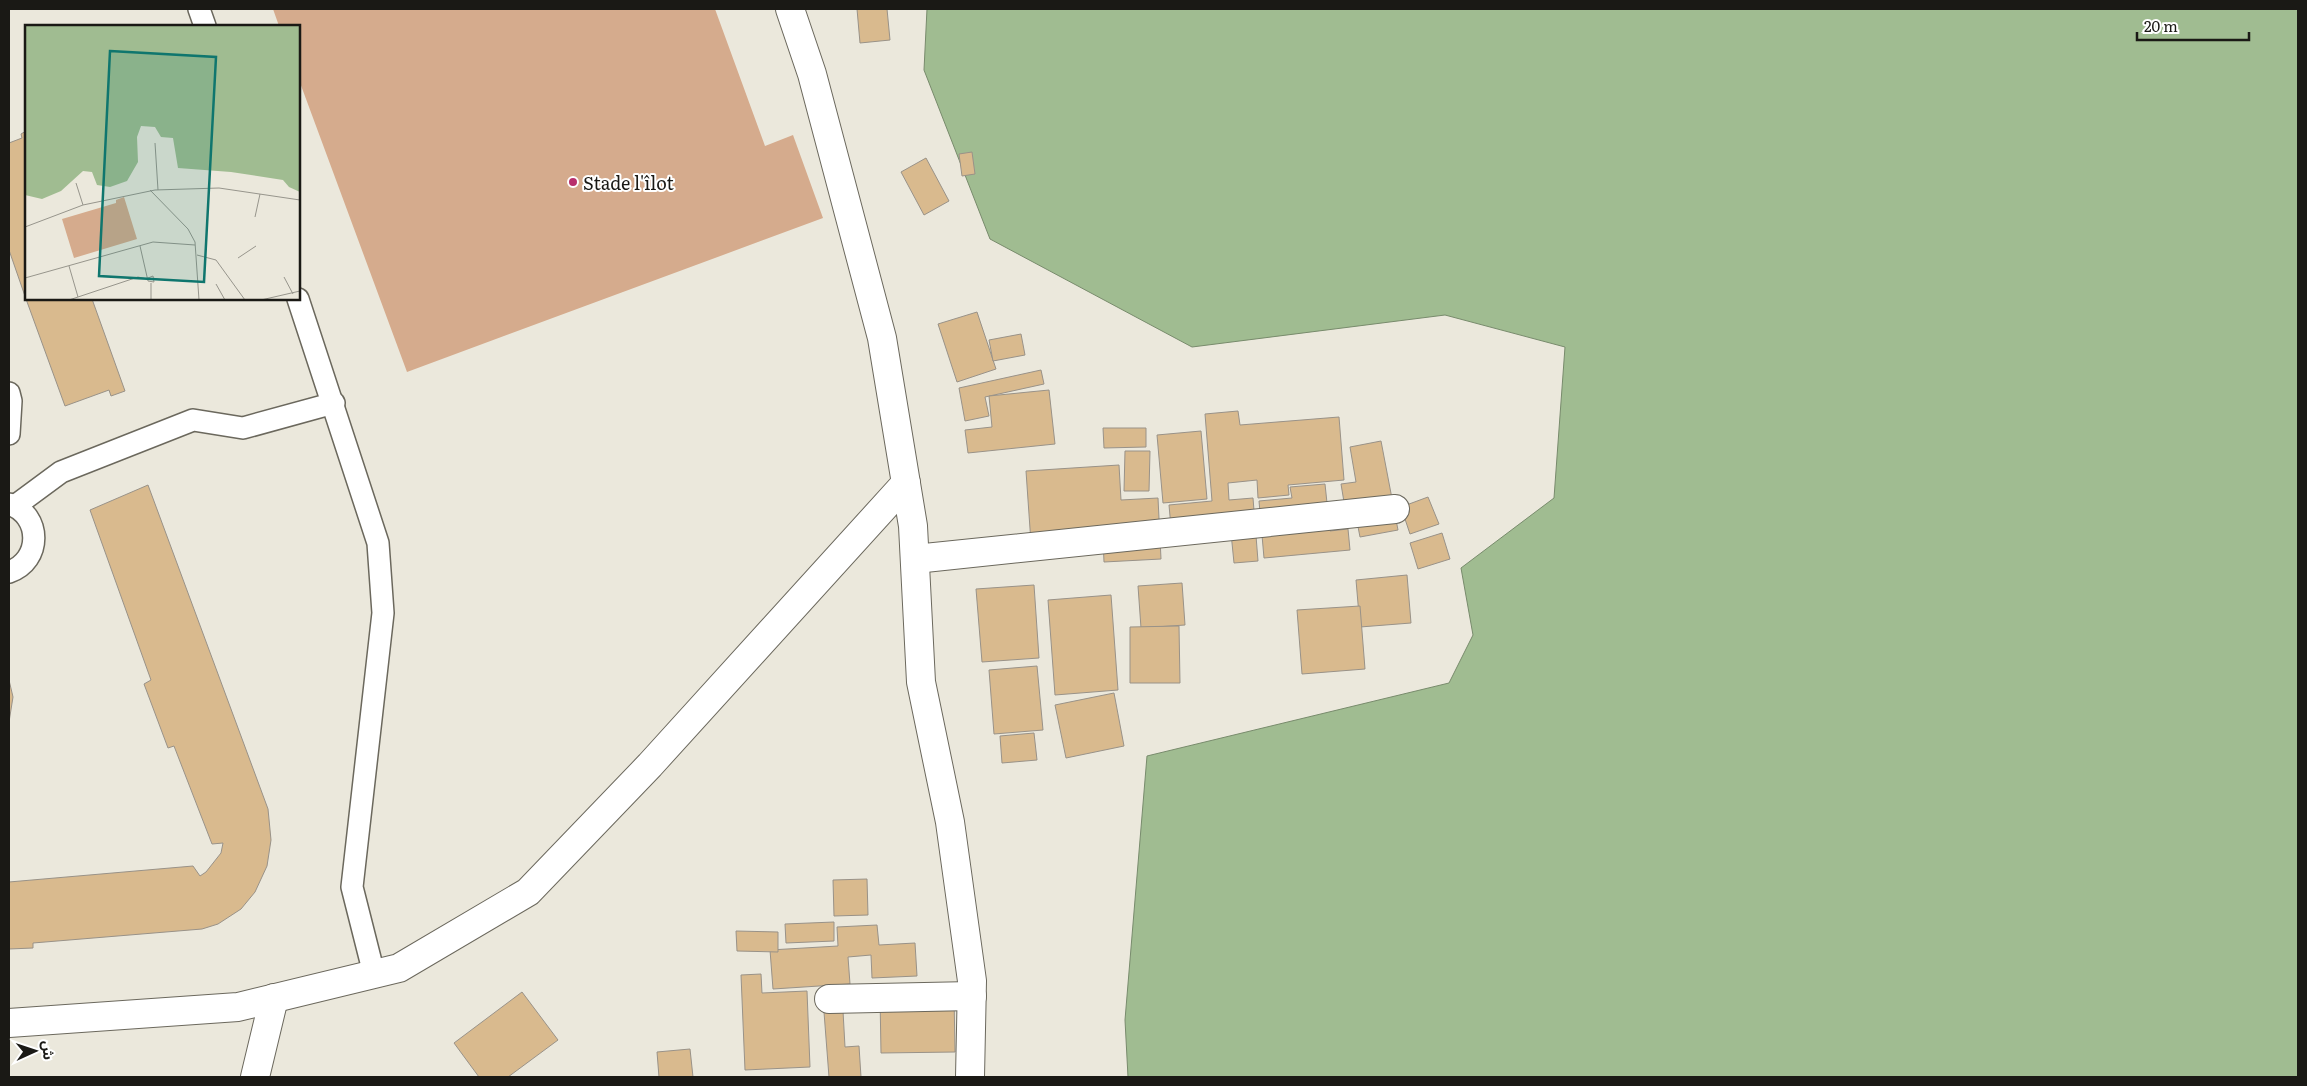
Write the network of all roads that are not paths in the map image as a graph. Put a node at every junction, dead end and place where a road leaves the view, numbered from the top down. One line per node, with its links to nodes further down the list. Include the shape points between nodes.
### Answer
1 (199, 9): 3 (lane)
2 (790, 9): 8 (street, via 812,74 882,338)
3 (205, 25)
4 (298, 300): 6 (lane)
5 (9, 393): 7 (lane)
6 (334, 403): 9 (lane, via 243,428 192,420 61,472); 13 (lane, via 378,543 384,613 352,888)
7 (9, 434)
8 (906, 483): 11 (street); 13 (street, via 650,765 528,892 399,968)
9 (12, 505): 12 (lane, via 25,513 35,534 29,557)
10 (1395, 509): 11 (street)
11 (915, 559): 14 (street, via 921,682 950,822)
12 (9, 572)
13 (374, 974): 15 (street)
14 (972, 996): 16 (street); 19 (street)
15 (274, 998): 17 (street, via 238,1007); 18 (street)
16 (829, 999)
17 (9, 1023)
18 (255, 1077)
19 (970, 1077)

